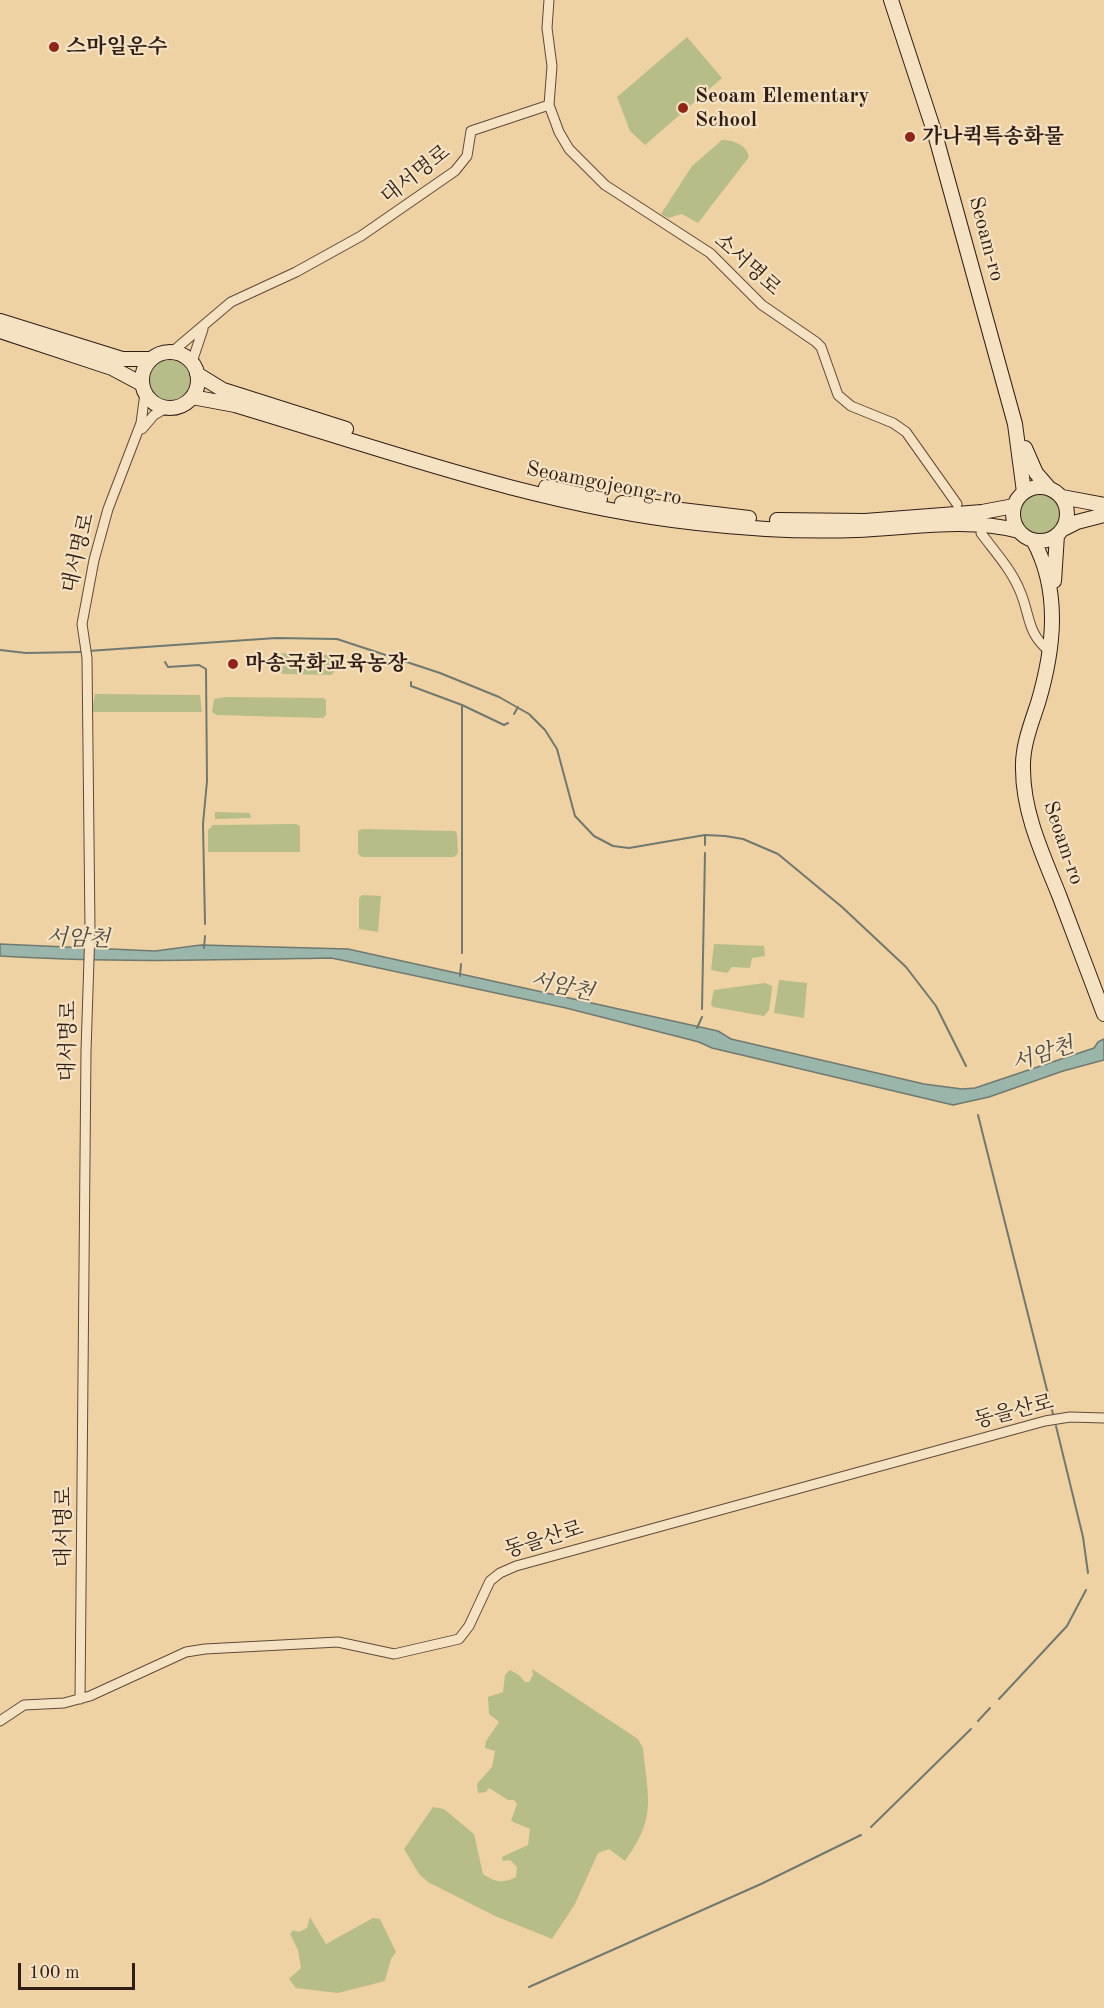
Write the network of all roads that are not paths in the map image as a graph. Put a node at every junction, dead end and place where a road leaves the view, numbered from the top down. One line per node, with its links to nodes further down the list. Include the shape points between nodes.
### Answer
1 (549, 0): 3 (street, 소서명로)
2 (891, 0): 13 (main road, Seoam-ro, via 935,134)
3 (549, 105): 5 (street, 대서명로, via 471,131 467,156 455,171 361,236 231,302); 18 (street, 소서명로, via 569,149 593,176 710,253 762,305 816,342 838,395 851,406 906,432)
4 (0, 321): 8 (main road, via 122,359)
5 (204, 327): 7 (street, 대서명로); 9 (street)
6 (0, 331): 10 (main road, via 112,368)
7 (172, 352): 8 (main road); 9 (main road, via 185,356)
8 (151, 359): 10 (main road, via 145,366)
9 (195, 368): 11 (main road, via 197,388); 20 (main road, Seoamgojeong-ro, via 223,390 514,479 620,503 740,518 824,521 982,512)
10 (144, 389): 12 (main road, via 159,405); 14 (street, 대서명로, via 145,407)
11 (192, 397): 12 (main road); 22 (main road, Seoamgojeong-ro, via 235,405 534,494 641,515 787,530 981,525)
12 (168, 408): 14 (street, via 154,415)
13 (1015, 424): 15 (main road, via 1036,473); 16 (main road, Seoam-ro)
14 (135, 438): 30 (street, 대서명로, via 100,535 83,614 87,658 90,934)
15 (1048, 488): 16 (main road); 17 (main road)
16 (1024, 492): 20 (main road)
17 (1062, 497): 19 (main road); 23 (main road, via 1068,512)
18 (957, 504)
19 (1104, 505)
20 (1014, 506): 22 (main road)
21 (1104, 515): 23 (main road, via 1077,522)
22 (1019, 531): 25 (main road)
23 (1060, 532): 25 (main road, via 1042,541); 26 (main road)
24 (981, 533): 27 (street, via 1020,592 1030,629)
25 (1033, 540): 26 (main road, Seoam-ro, via 1046,569)
26 (1053, 604): 27 (main road, Seoam-ro)
27 (1050, 652): 28 (main road, Seoam-ro, via 1025,751 1024,790 1040,848)
28 (1104, 1014)
29 (1104, 1418): 30 (street, 동을산로, via 1046,1421 516,1566 490,1581 459,1639 394,1654 338,1642 186,1652)
30 (80, 1699): 31 (street, 동을산로, via 24,1705)
31 (0, 1721)

